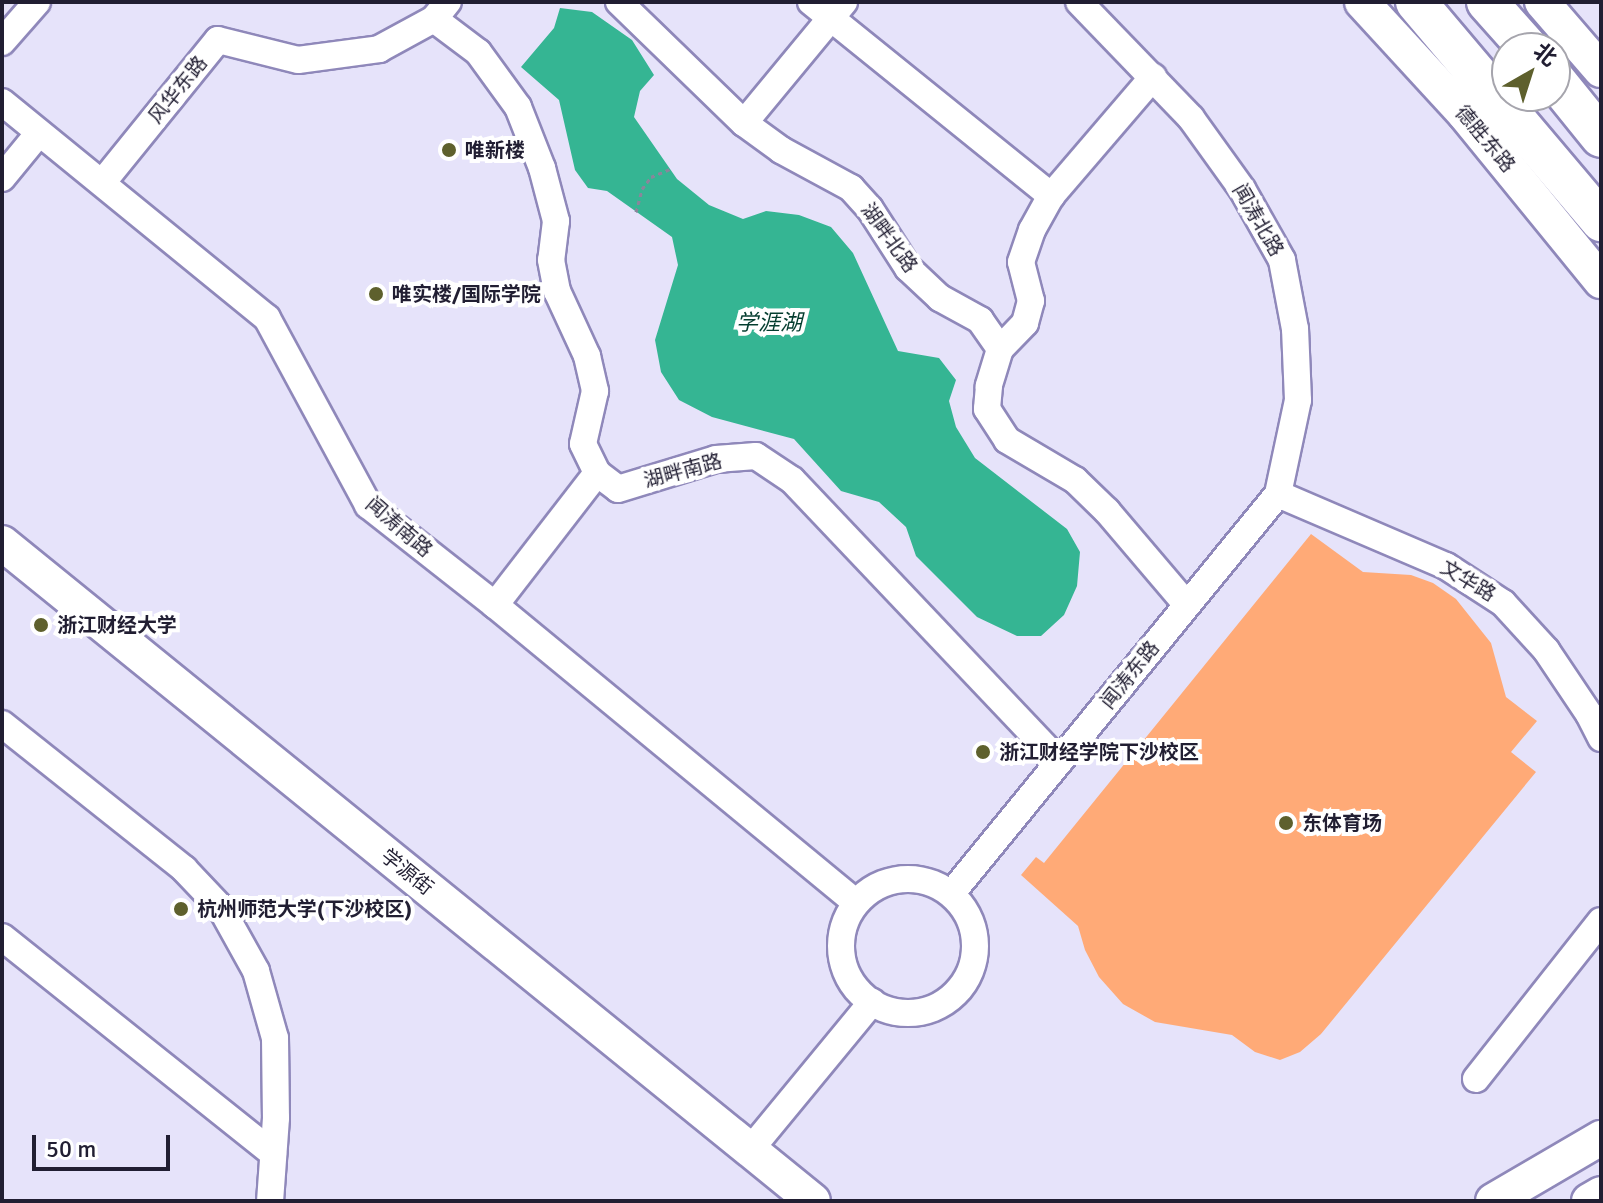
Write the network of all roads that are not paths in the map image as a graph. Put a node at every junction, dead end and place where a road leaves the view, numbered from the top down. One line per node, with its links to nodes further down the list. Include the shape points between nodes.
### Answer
1 (37, 2): 11 (street)
2 (619, 2): 16 (street, 湖畔北路)
3 (1079, 2): 13 (street, 闻涛北路)
4 (1362, 2): 23 (main road, 德胜东路, via 1464,113)
5 (1416, 2): 22 (highway)
6 (1487, 2): 10 (highway)
7 (1542, 2): 12 (main road)
8 (829, 7): 16 (street); 21 (street)
9 (441, 11): 20 (street, 风华东路, via 379,49 298,60 218,40); 25 (street, via 518,107 542,168 556,221 551,260 557,291 587,356 595,391 583,444)
10 (1514, 32)
11 (2, 42)
12 (1601, 70)
13 (1153, 77): 21 (street); 26 (street, 闻涛北路, via 1191,118 1242,189 1282,260 1295,329 1298,400)
14 (1571, 100): 18 (highway)
15 (2, 102): 17 (street, 闻涛南路)
16 (744, 123): 24 (street, 湖畔北路, via 851,188 908,268 940,298 980,320)
17 (38, 134): 19 (street); 20 (street, 闻涛南路)
18 (1601, 137)
19 (2, 178)
20 (102, 183): 29 (street, 闻涛南路, via 267,318 368,505)
21 (1051, 196): 24 (street, via 1021,262 1031,301 1025,323)
22 (1601, 221)
23 (1601, 281)
24 (1000, 349): 30 (street, via 987,409 1007,440 1075,480)
25 (597, 473): 29 (street); 33 (street, 湖畔南路, via 618,489 716,459 756,456 792,480)
26 (1278, 494): 30 (street, 闻涛东路); 32 (street, 文华路, via 1446,566 1503,603 1546,650)
27 (2, 543): 41 (main road, 学源街)
28 (2, 570): 45 (main road)
29 (495, 605): 35 (street, 闻涛南路)
30 (1187, 605): 33 (street, 闻涛东路)
31 (3, 726): 42 (street, via 184,869 221,908 256,971 275,1038)
32 (1601, 738)
33 (1059, 761): 34 (street, 闻涛东路)
34 (951, 894): 35 (street, via 912,878 881,885); 38 (street, via 974,931 975,954 962,985 937,1007 916,1013)
35 (856, 903): 38 (street, via 841,945 845,967)
36 (1601, 921): 39 (street)
37 (2, 937): 42 (street)
38 (872, 1002): 41 (street)
39 (1476, 1079)
40 (1601, 1138): 47 (main road)
41 (750, 1150): 46 (main road, 学源街)
42 (273, 1153): 44 (street)
43 (1601, 1194): 48 (main road)
44 (270, 1201)
45 (787, 1201)
46 (813, 1201)
47 (1493, 1201)
48 (1589, 1201)

